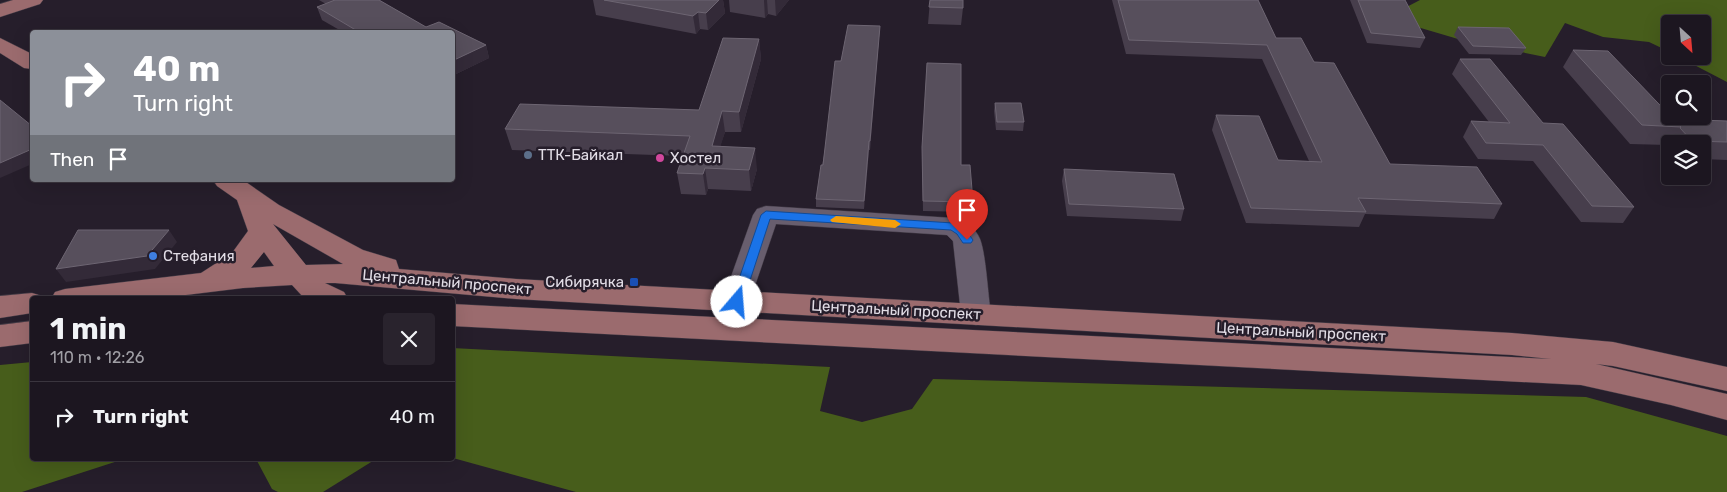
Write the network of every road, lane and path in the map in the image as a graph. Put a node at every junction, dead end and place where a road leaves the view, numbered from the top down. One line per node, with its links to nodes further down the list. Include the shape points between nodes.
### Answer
1 (33, 0): 2 (main road)
2 (0, 11)
3 (0, 44): 4 (main road)
4 (30, 63)
5 (229, 182): 6 (main road)
6 (250, 199): 7 (main road); 9 (main road, via 353,257)
7 (262, 231): 8 (main road); 10 (main road, via 247,256 228,271)
8 (297, 274): 9 (main road, Центральный проспект, via 335,273); 10 (main road, Центральный проспект); 12 (main road, via 316,292)
9 (425, 280): 13 (main road, Центральный проспект, via 516,289)
10 (202, 282): 11 (main road, Центральный проспект)
11 (88, 296)
12 (326, 296)
13 (737, 302): 16 (main road, Центральный проспект); 16 (street, via 766,215 953,227 967,240)
14 (30, 303): 15 (main road)
15 (1, 308)
16 (976, 314): 20 (main road, Центральный проспект, via 1512,344 1613,354)
17 (455, 315): 21 (main road, Центральный проспект, via 1581,373)
18 (30, 332): 19 (main road)
19 (0, 336)
20 (1727, 379)
21 (1727, 407)

